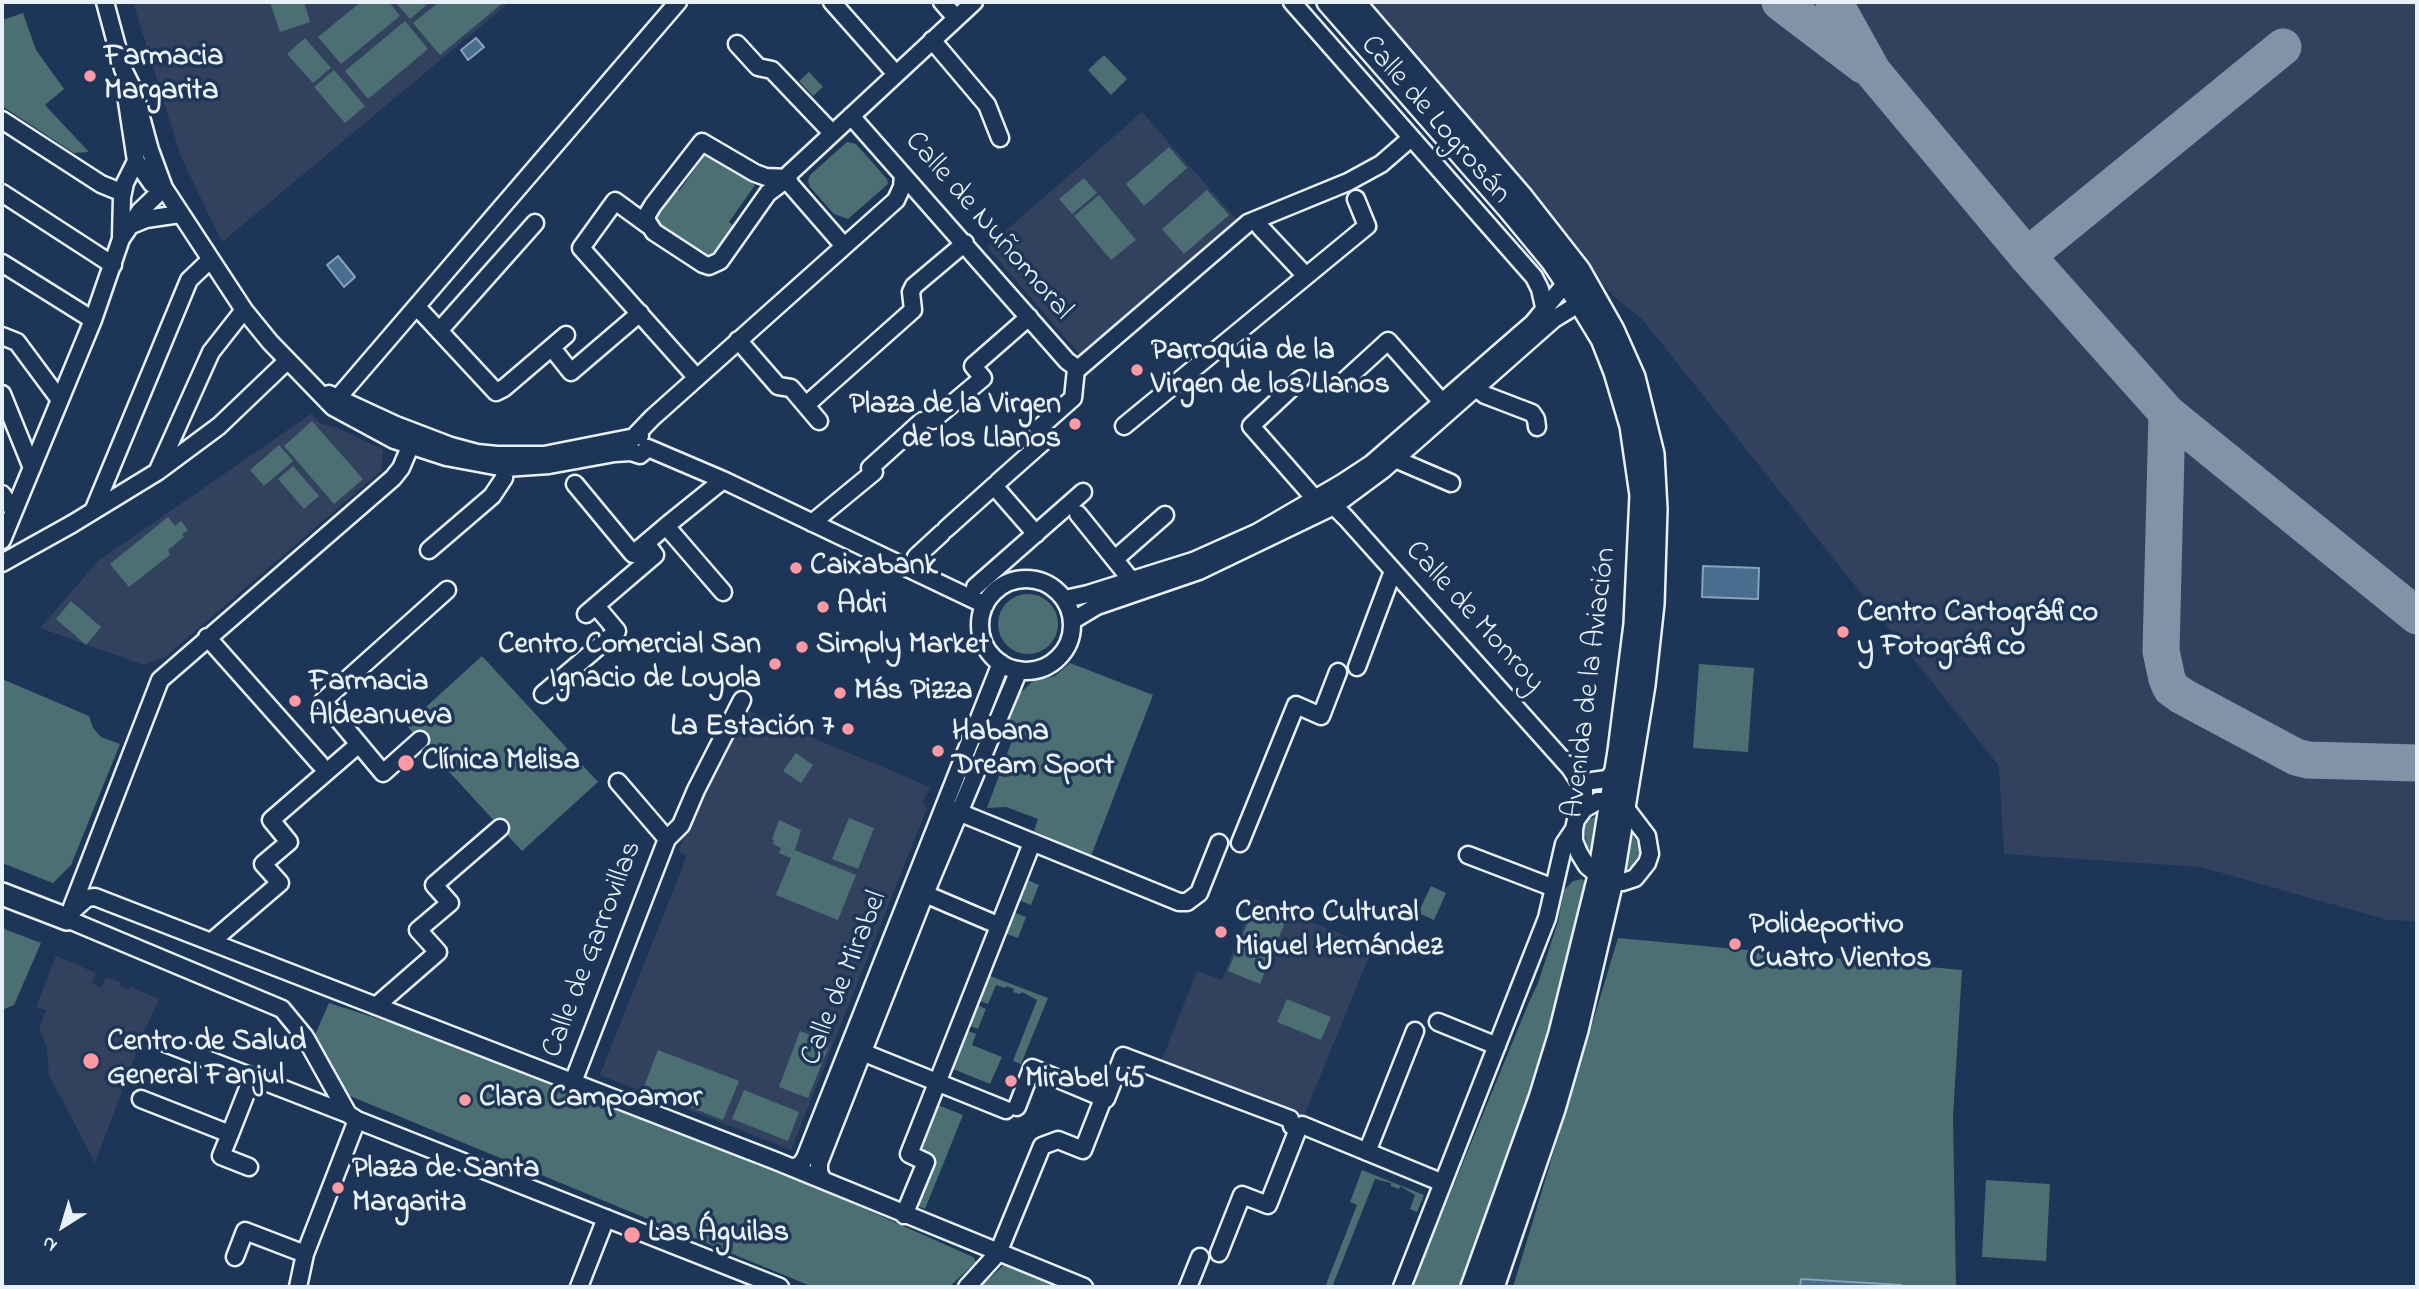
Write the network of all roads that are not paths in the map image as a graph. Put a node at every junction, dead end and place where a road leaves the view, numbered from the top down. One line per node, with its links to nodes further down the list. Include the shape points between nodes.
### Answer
1 (105, 2): 12 (street)
2 (678, 2): 39 (street)
3 (832, 2): 13 (street)
4 (942, 2): 9 (street)
5 (974, 2): 9 (street)
6 (1293, 2): 18 (street, Calle de Logrosán)
7 (1328, 2): 38 (main road, Avenida de la Aviación)
8 (1354, 2): 38 (main road, Avenida de la Aviación, via 1565,251)
9 (956, 18): 10 (street)
10 (932, 40): 13 (street); 17 (street, via 987,104)
11 (737, 44): 16 (street, via 758,67 772,71)
12 (123, 69): 19 (street); 22 (street)
13 (895, 73): 14 (street)
14 (850, 116): 16 (street); 20 (street, Calle de Nuñomoral)
15 (2, 120): 24 (street)
16 (832, 133): 21 (street)
17 (1000, 138)
18 (1411, 138): 37 (street, Calle de Logrosán); 51 (street, via 1381,164 1348,182 1248,223)
19 (136, 161): 22 (street, via 152,184); 24 (street)
20 (903, 175): 31 (street, Calle de Nuñomoral); 32 (street, via 895,200)
21 (788, 178): 28 (street, via 768,193 716,264 703,264); 28 (street, via 755,173 702,142 653,205); 32 (street)
22 (162, 184): 26 (street); 30 (street)
23 (2, 193): 35 (street)
24 (122, 193): 30 (street)
25 (1356, 199): 36 (street, via 1367,226)
26 (180, 214): 30 (street, via 146,219); 33 (street)
27 (535, 223): 45 (street)
28 (648, 225): 42 (street, via 615,201 581,248)
29 (1260, 226): 36 (street)
30 (125, 233): 35 (street)
31 (965, 243): 43 (street, Calle de Nuñomoral); 59 (street, via 914,286 913,310)
32 (844, 246): 48 (street)
33 (210, 260): 40 (street); 79 (street, via 188,280)
34 (2, 263): 44 (street)
35 (113, 265): 44 (street)
36 (1306, 276): 62 (street)
37 (1534, 277): 38 (street, Calle de Logrosán); 41 (street, Calle de Logrosán)
38 (1571, 287): 41 (street); 55 (street, via 1554,319); 111 (main road, Avenida de la Aviación, via 1602,339 1615,373 1631,426 1641,495 1635,624); 114 (main road, Avenida de la Aviación, via 1613,330 1634,377 1653,454 1653,604 1644,685)
39 (417, 307): 45 (street); 57 (street)
40 (244, 310): 50 (street); 70 (street, via 211,352)
41 (1545, 310): 55 (street)
42 (640, 313): 49 (street, via 571,372); 52 (street)
43 (1029, 317): 51 (street, Calle de Nuñomoral); 83 (street, via 974,366 983,378 870,468 874,472)
44 (93, 320): 58 (street)
45 (439, 331): 49 (street, via 496,391)
46 (2, 335): 58 (street, via 17,342)
47 (566, 335): 49 (street)
48 (738, 340): 52 (street); 59 (street, via 778,386 791,388)
49 (552, 348)
50 (287, 361): 57 (street); 70 (street, via 219,426)
51 (1080, 367): 74 (street, via 1073,398)
52 (697, 377): 64 (street)
53 (1301, 379): 77 (street, via 1251,426)
54 (1341, 384): 60 (street, via 1388,341)
55 (1471, 384): 60 (street); 63 (street, via 1485,396 1532,413)
56 (2, 394): 68 (street)
57 (332, 399): 65 (street); 66 (street, via 342,414)
58 (60, 400): 68 (street)
59 (806, 405): 61 (street)
60 (1446, 406): 67 (street); 77 (street, via 1371,464)
61 (819, 421)
62 (1124, 426)
63 (1537, 427)
64 (632, 445): 65 (street, via 544,455 498,455); 69 (street, via 549,465); 71 (street, via 639,436 645,438 648,448)
65 (451, 446): 66 (street, via 415,439)
66 (408, 447): 69 (street); 100 (street, via 393,478)
67 (1395, 458): 72 (street); 78 (street)
68 (32, 468): 80 (street)
69 (505, 468): 88 (street, via 505,478 492,496)
70 (157, 471): 79 (street)
71 (723, 480): 83 (street); 84 (street)
72 (1451, 483)
73 (575, 484): 87 (street, via 633,554)
74 (996, 484): 85 (street); 89 (street)
75 (1083, 492): 85 (street)
76 (2, 494): 80 (street)
77 (1316, 499): 78 (street); 93 (street, via 1258,532)
78 (1334, 506): 92 (street, Calle de Monroy); 93 (street, via 1223,561)
79 (94, 509): 91 (street)
80 (14, 511): 86 (street)
81 (1078, 514): 90 (street)
82 (1165, 514): 90 (street)
83 (812, 523): 98 (street)
84 (666, 526): 87 (street); 96 (street)
85 (1036, 534): 94 (street)
86 (2, 540)
87 (646, 543): 105 (street, via 655,555 591,610 617,631)
88 (429, 550)
89 (916, 557)
90 (1115, 559): 93 (street)
91 (2, 563)
92 (1393, 571): 102 (street); 110 (street, Calle de Monroy)
93 (1140, 585): 97 (street); 99 (street)
94 (975, 587)
95 (447, 590): 108 (street, via 323,701)
96 (723, 592)
97 (1065, 598): 98 (street, via 1043,582 1023,579 1005,584); 99 (street)
98 (985, 605): 101 (street, via 980,626 984,643)
99 (1072, 621): 103 (street, via 1062,654 1046,666)
100 (207, 637): 109 (street); 128 (street, via 160,680)
101 (1001, 663): 103 (street); 115 (street, Calle de Mirabel)
102 (1357, 667)
103 (1019, 670): 115 (street, Calle de Mirabel)
104 (1338, 672): 122 (street, via 1321,716 1296,705)
105 (543, 694)
106 (742, 700): 119 (street, Calle de Garrovillas, via 681,825)
107 (420, 740): 108 (street, via 383,773)
108 (359, 744): 130 (street, via 271,820 289,842 263,864 280,883)
109 (320, 764)
110 (1570, 768): 112 (street, Calle de Monroy); 116 (street, Calle de Monroy, via 1584,789)
111 (1616, 769): 112 (street, via 1607,779); 114 (main road, Avenida de la Aviación)
112 (1592, 781): 114 (street, Calle de Monroy)
113 (618, 782): 119 (street, Calle de Garrovillas)
114 (1618, 804): 116 (street, via 1598,801); 124 (main road, Avenida de la Aviación); 124 (street, Calle de Monroy, via 1647,836 1650,854 1635,878 1623,882)
115 (952, 809): 120 (street); 127 (street, Calle de Mirabel); 147 (street, Calle de Mirabel, via 805,1158)
116 (1584, 809): 118 (street)
117 (500, 828): 131 (street, via 434,885 450,903 418,930 438,951)
118 (1574, 829): 124 (street, via 1576,847); 125 (street, via 1564,844)
119 (667, 839): 138 (street, Calle de Garrovillas)
120 (1032, 843): 121 (street, via 1179,902 1187,902 1199,892); 129 (street)
121 (1219, 843)
122 (1240, 843)
123 (1468, 855): 125 (street)
124 (1599, 874): 125 (street, Calle de Monroy, via 1572,860); 164 (main road, Avenida de la Aviación, via 1560,1033); 165 (main road, Avenida de la Aviación, via 1577,1030)
125 (1555, 882): 135 (street, via 1547,918)
126 (2, 894): 128 (main road)
127 (925, 894): 129 (street, Calle de Mirabel); 136 (street, Calle de Mirabel)
128 (68, 916): 130 (street, via 87,898 95,897); 142 (street, via 277,1006 305,1037)
129 (996, 924): 139 (street)
130 (211, 942): 131 (street)
131 (376, 1006): 138 (street)
132 (1438, 1022): 135 (street)
133 (1415, 1031): 145 (street)
134 (166, 1043): 137 (street)
135 (1497, 1046): 149 (street)
136 (862, 1052): 139 (street, Calle de Mirabel); 148 (street, Calle de Mirabel, via 819,1163)
137 (252, 1078): 142 (street); 144 (street)
138 (573, 1082): 147 (street)
139 (938, 1083): 141 (street, Calle de Mirabel, via 1011,1109 1032,1068); 150 (street, via 909,1154 926,1161)
140 (141, 1099): 144 (street)
141 (1105, 1099): 143 (street, via 1123,1056 1290,1119 1292,1126); 152 (street, via 1083,1150 1058,1140 1042,1146)
142 (353, 1117): 151 (street); 154 (street)
143 (1300, 1127): 145 (street); 153 (street, via 1268,1205 1242,1195)
144 (230, 1133): 146 (street, via 221,1156)
145 (1367, 1152): 149 (street)
146 (249, 1167)
147 (793, 1168): 148 (street)
148 (823, 1180): 150 (street)
149 (1443, 1183): 163 (street)
150 (904, 1214): 152 (street)
151 (606, 1218): 158 (street); 159 (street)
152 (998, 1253): 160 (street); 161 (street)
153 (1219, 1253)
154 (304, 1254): 156 (street, via 245,1231); 157 (street)
155 (1200, 1256): 162 (street)
156 (235, 1257)
157 (298, 1287)
158 (579, 1287)
159 (780, 1287)
160 (967, 1287)
161 (1084, 1287)
162 (1188, 1287)
163 (1402, 1287)
164 (1472, 1287)
165 (1493, 1287)

